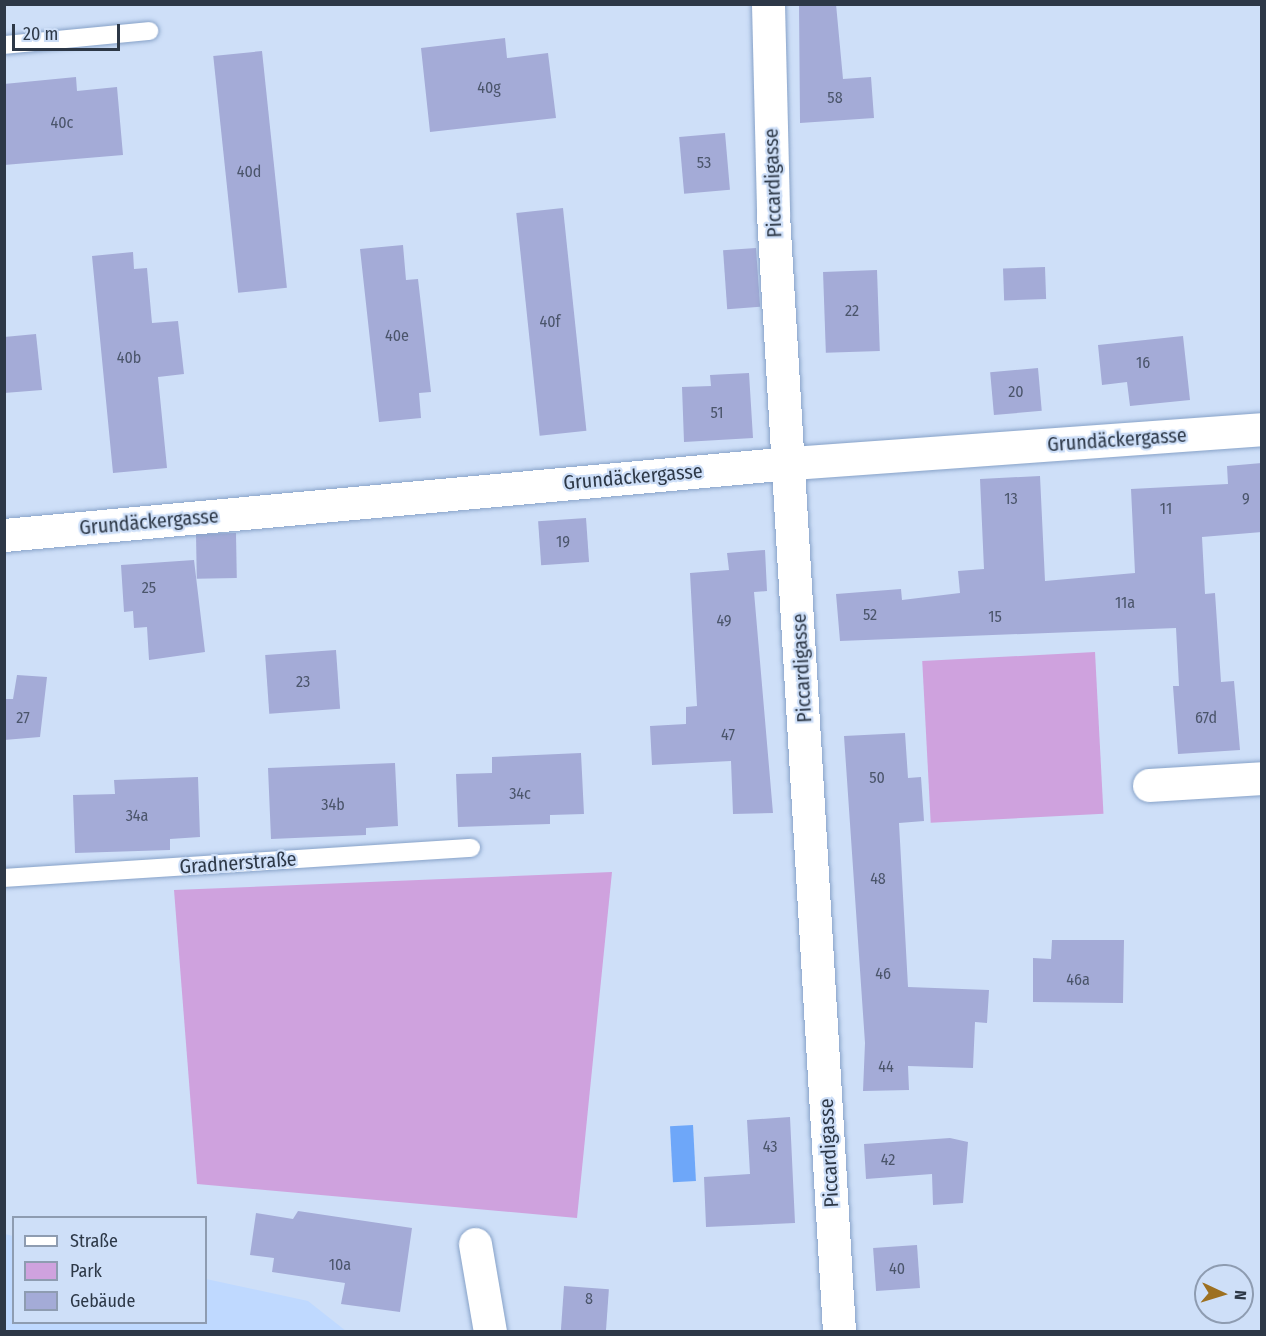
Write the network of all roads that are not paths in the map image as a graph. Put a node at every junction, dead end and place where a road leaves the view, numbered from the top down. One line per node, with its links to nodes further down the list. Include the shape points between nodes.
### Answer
1 (768, 4): 5 (street, Piccardigasse, via 773,214)
2 (149, 31): 3 (lane)
3 (4, 45)
4 (1262, 429): 5 (street, Grundäckergasse)
5 (791, 463): 6 (street, Grundäckergasse); 13 (street, Piccardigasse)
6 (4, 535)
7 (1262, 778): 8 (street)
8 (1149, 785)
9 (471, 848): 10 (lane, Gradnerstraße)
10 (4, 878)
11 (475, 1244): 12 (street)
12 (490, 1332)
13 (839, 1332)

